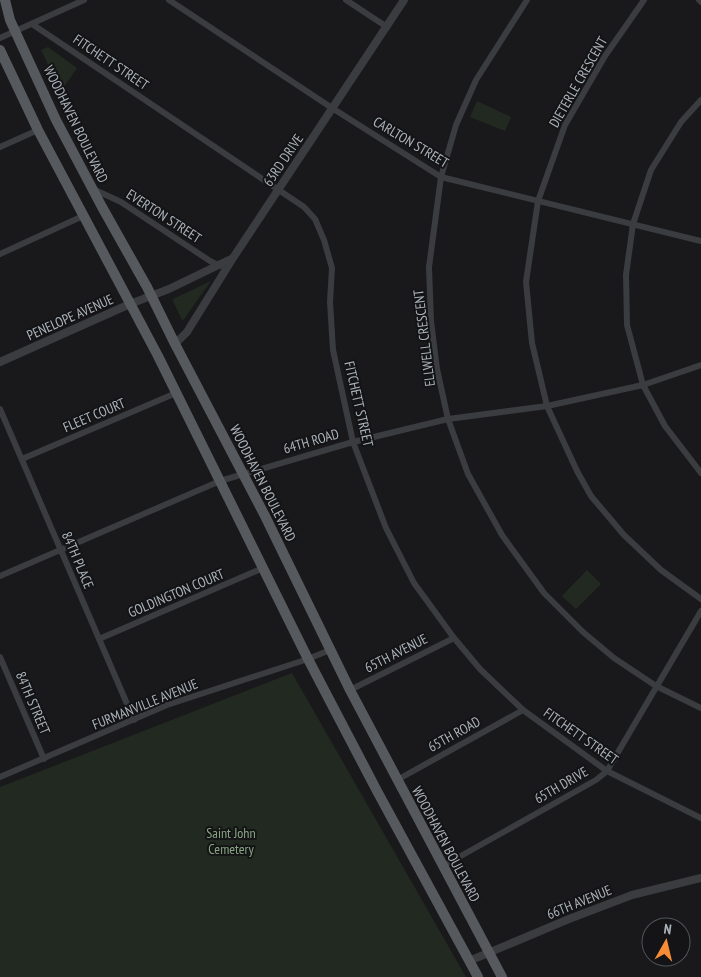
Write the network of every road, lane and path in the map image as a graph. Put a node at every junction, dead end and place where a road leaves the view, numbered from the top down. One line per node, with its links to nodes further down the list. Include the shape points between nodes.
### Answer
1 (5, 0): 10 (main road, WOODHAVEN BOULEVARD)
2 (84, 0): 8 (street)
3 (169, 0): 14 (street, CARLTON STREET)
4 (346, 0): 9 (street)
5 (404, 0): 9 (street, 63RD DRIVE)
6 (527, 0): 17 (street, ELLWELL CRESCENT, via 476,80 456,125)
7 (644, 0): 20 (street, DIETERLE CRESCENT, via 605,56 564,126)
8 (32, 24): 10 (street); 19 (street, FITCHETT STREET)
9 (387, 27): 14 (street, 63RD DRIVE)
10 (15, 32): 11 (street); 18 (main road, WOODHAVEN BOULEVARD)
11 (0, 38)
12 (0, 50): 15 (main road)
13 (701, 100): 22 (street, via 681,122 651,170)
14 (332, 108): 17 (street, CARLTON STREET); 19 (street, 63RD DRIVE)
15 (38, 130): 16 (street); 21 (main road)
16 (0, 147)
17 (441, 177): 20 (street, CARLTON STREET); 36 (street, ELLWELL CRESCENT, via 429,267 431,321)
18 (93, 189): 26 (street, EVERTON STREET, via 121,202); 27 (main road, WOODHAVEN BOULEVARD)
19 (278, 190): 25 (street, 63RD DRIVE); 37 (street, FITCHETT STREET, via 304,207 315,219 324,240 332,268 333,350)
20 (538, 201): 22 (street, CARLTON STREET); 34 (street, DIETERLE CRESCENT, via 526,282 532,343)
21 (83, 216): 24 (street); 28 (main road)
22 (633, 224): 23 (street, CARLTON STREET); 32 (street, via 626,275 627,324)
23 (701, 240)
24 (0, 254)
25 (233, 258): 26 (street, 63RD DRIVE); 29 (street, via 187,332)
26 (220, 266): 27 (street, 63RD DRIVE)
27 (151, 296): 28 (street, PENELOPE AVENUE); 29 (main road, WOODHAVEN BOULEVARD)
28 (130, 304): 30 (street, PENELOPE AVENUE); 33 (main road)
29 (174, 344): 40 (main road, WOODHAVEN BOULEVARD)
30 (0, 362)
31 (701, 365): 32 (street, 64TH ROAD)
32 (643, 385): 34 (street, 64TH ROAD); 39 (street, via 665,426)
33 (176, 394): 38 (street, FLEET COURT); 41 (main road)
34 (547, 406): 36 (street, 64TH ROAD); 45 (street, DIETERLE CRESCENT, via 591,496 624,535 662,570)
35 (0, 410): 38 (street, 84TH PLACE)
36 (448, 419): 37 (street, 64TH ROAD); 52 (street, ELLWELL CRESCENT, via 468,474 502,535 544,592 583,632)
37 (353, 442): 40 (street, 64TH ROAD); 47 (street, FITCHETT STREET, via 386,528 410,575)
38 (22, 460): 42 (street, 84TH PLACE)
39 (701, 473)
40 (243, 474): 41 (street, 64TH ROAD); 49 (main road, WOODHAVEN BOULEVARD)
41 (220, 481): 42 (street, 64TH ROAD); 43 (main road)
42 (61, 550): 44 (street, 64TH ROAD); 48 (street, 84TH PLACE)
43 (263, 568): 48 (street, GOLDINGTON COURT); 51 (main road)
44 (0, 576)
45 (701, 598)
46 (701, 611): 52 (street, 65TH DRIVE)
47 (454, 638): 53 (street, 65TH AVENUE); 55 (street, FITCHETT STREET, via 480,669)
48 (99, 639): 56 (street, 84TH PLACE)
49 (330, 650): 51 (street, FURMANVILLE AVENUE); 53 (main road, WOODHAVEN BOULEVARD)
50 (0, 657): 57 (street, 84TH STREET)
51 (308, 659): 56 (street, FURMANVILLE AVENUE, via 168,705); 65 (main road)
52 (656, 686): 54 (street, ELLWELL CRESCENT); 58 (street, 65TH DRIVE)
53 (350, 690): 60 (main road, WOODHAVEN BOULEVARD)
54 (701, 708)
55 (523, 710): 58 (street, FITCHETT STREET); 60 (street, 65TH ROAD)
56 (134, 720): 57 (street, FURMANVILLE AVENUE)
57 (44, 759): 59 (street, FURMANVILLE AVENUE)
58 (607, 771): 61 (street, FITCHETT STREET); 62 (street, 65TH DRIVE)
59 (0, 777)
60 (397, 780): 62 (main road, WOODHAVEN BOULEVARD)
61 (701, 818)
62 (443, 866): 64 (main road, WOODHAVEN BOULEVARD)
63 (701, 878): 64 (street, 66TH AVENUE, via 632,895)
64 (488, 952): 65 (street, 66TH AVENUE); 67 (main road, WOODHAVEN BOULEVARD)
65 (470, 961): 66 (main road)
66 (478, 977)
67 (502, 977)

